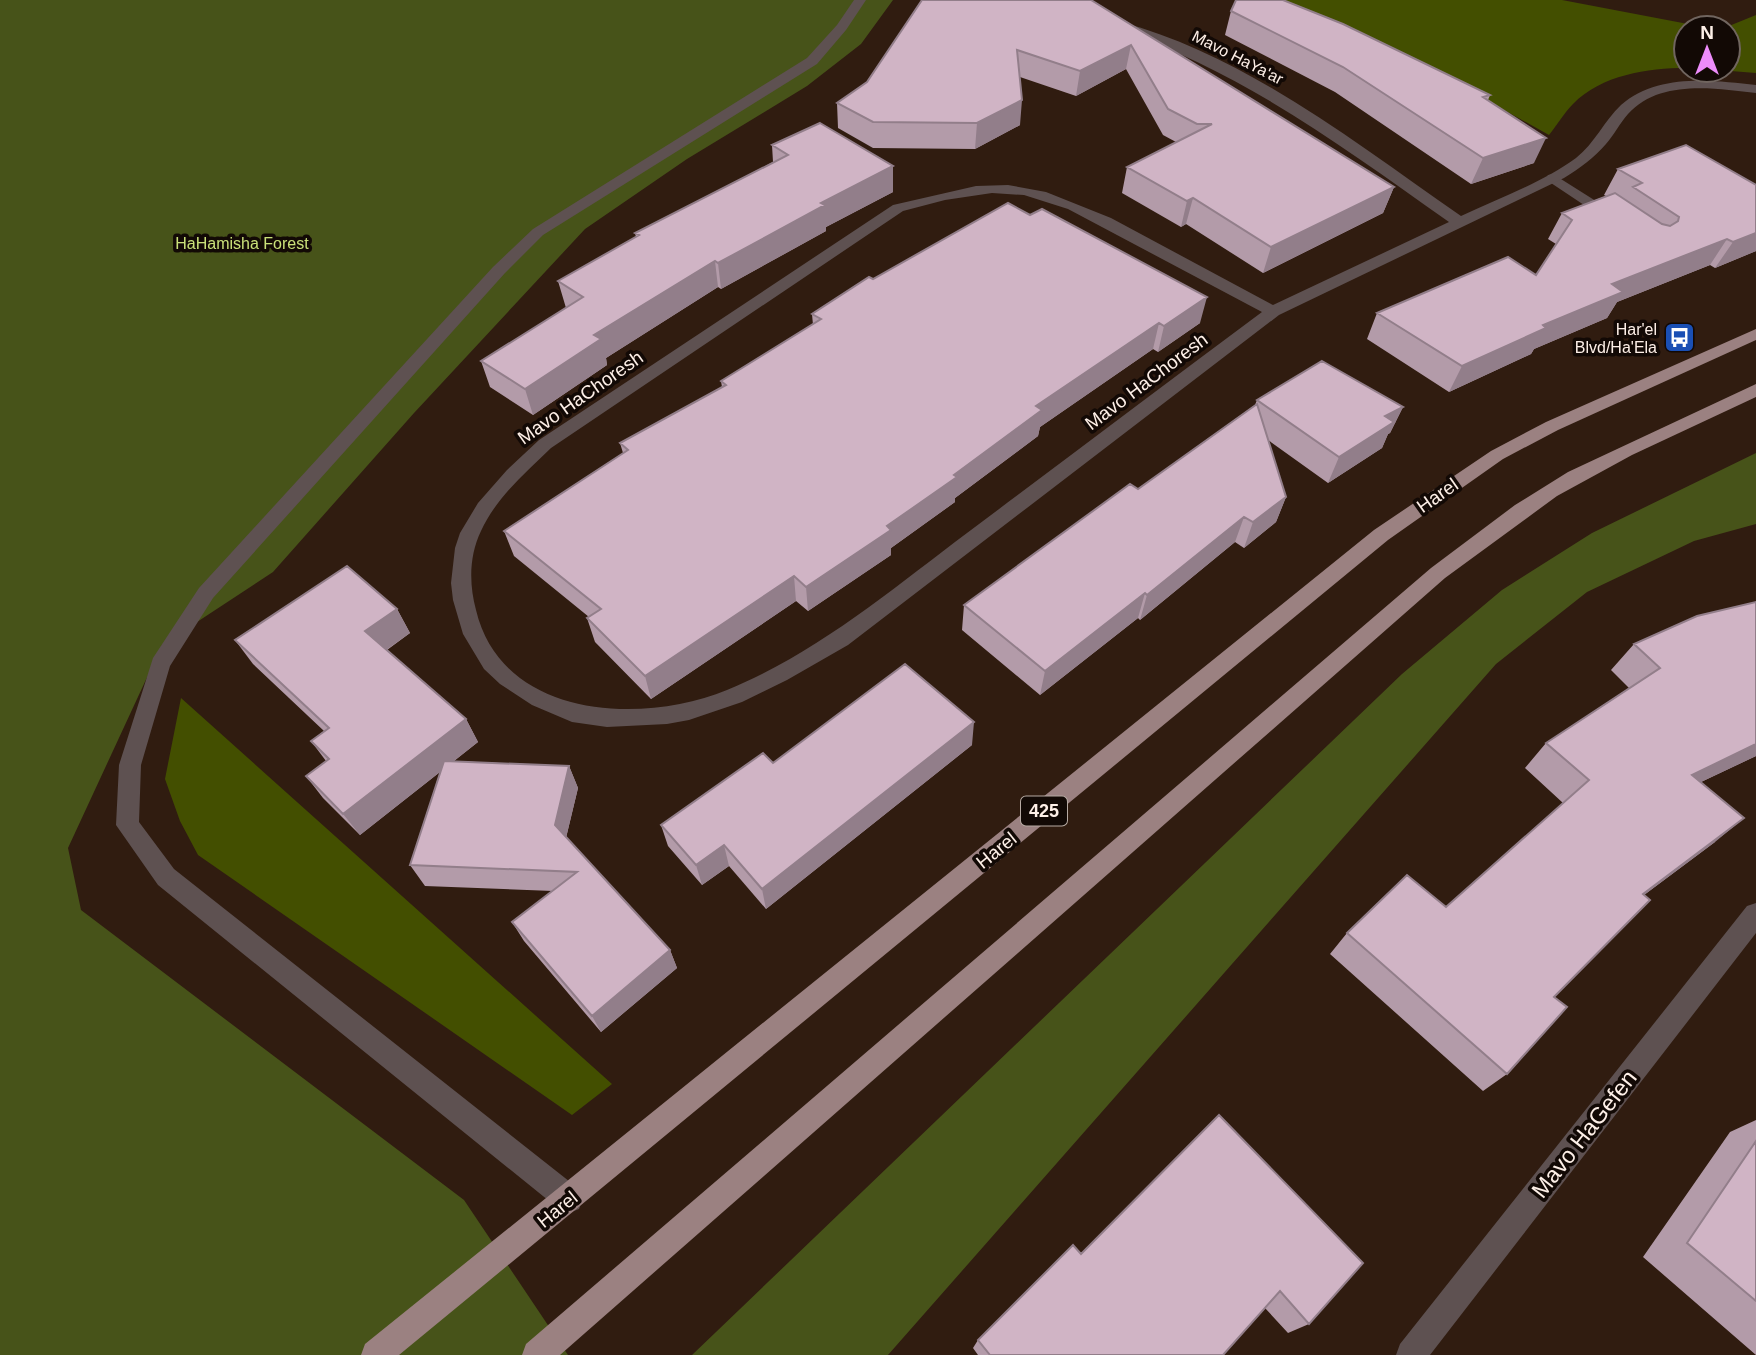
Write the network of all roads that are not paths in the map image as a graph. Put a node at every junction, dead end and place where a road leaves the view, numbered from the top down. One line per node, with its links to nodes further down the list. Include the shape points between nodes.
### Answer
1 (860, 0): 11 (street, via 812,61 538,232 499,270 206,593 160,664 130,765 127,825 166,877)
2 (1112, 24): 5 (street, Mavo HaYa'ar, via 1176,45 1265,88)
3 (1756, 89): 4 (street, Mavo HaChoresh, via 1674,87 1646,94 1628,106 1598,145)
4 (1553, 178): 5 (street, Mavo HaChoresh); 6 (street)
5 (1460, 222): 7 (street, Mavo HaChoresh)
6 (1630, 230)
7 (1273, 311): 7 (street, Mavo HaChoresh, via 1114,225 1024,191 982,189 898,208 545,444 514,473 470,533 461,565 470,627 491,663 532,695 572,713 625,718 670,715 722,700 779,675 841,639)
8 (1756, 334): 11 (main road, Harel / 425, via 1497,454 1415,510)
9 (1756, 390): 13 (main road, via 1550,492 1438,573)
10 (1756, 914): 14 (street, Mavo HaGefen)
11 (569, 1199): 12 (main road, Harel / 425)
12 (376, 1355)
13 (537, 1355)
14 (1411, 1355)

